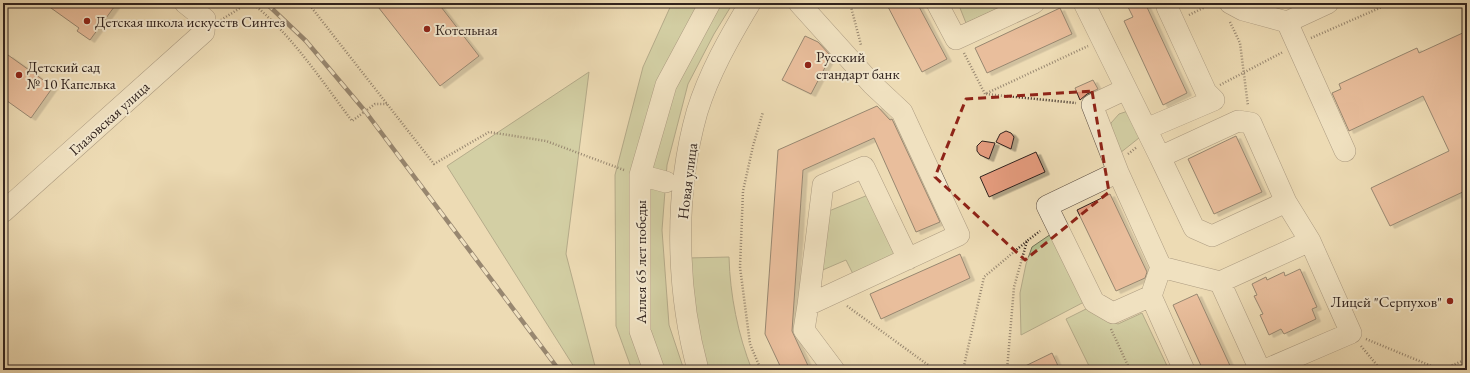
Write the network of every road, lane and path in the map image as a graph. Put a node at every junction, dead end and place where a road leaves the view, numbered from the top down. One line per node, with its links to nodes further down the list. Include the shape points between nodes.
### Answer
1 (185, 3): 16 (street)
2 (248, 3): 16 (path, via 223,20)
3 (252, 3): 24 (path, via 270,17 296,46 352,121 375,104)
4 (308, 3): 24 (path)
5 (710, 3): 32 (street, Аллея 65 лет победы, via 666,85)
6 (750, 3): 49 (street, Новая улица, via 718,60 706,89 688,158 681,251 683,293)
7 (799, 3): 39 (street, via 872,84 902,112 959,235)
8 (850, 3): 20 (path)
9 (937, 3): 18 (street)
10 (1034, 3): 18 (street)
11 (1084, 3): 19 (street)
12 (1213, 3): 15 (path)
13 (1328, 3): 17 (street)
14 (1229, 10): 17 (street, via 1243,10); 27 (path, via 1240,43)
15 (1171, 12): 23 (street, via 1206,92)
16 (205, 19): 35 (street, Глазовская улица, via 204,32)
17 (1288, 22): 29 (street)
18 (956, 39): 22 (path)
19 (1101, 40): 21 (street); 22 (path)
20 (862, 47)
21 (1126, 89): 25 (street); 28 (street)
22 (985, 94): 25 (path)
23 (1214, 100): 27 (street); 28 (street)
24 (387, 104): 32 (path, via 434,164 489,132 546,141)
25 (1092, 105): 31 (street)
26 (763, 112): 50 (path, via 743,191 740,268 750,344)
27 (1244, 122): 30 (street); 34 (street)
28 (1148, 133): 30 (street); 31 (path)
29 (1345, 151)
30 (1160, 157): 34 (street, via 1194,228 1212,236)
31 (1116, 168): 36 (street, via 1047,206); 40 (street)
32 (640, 175): 33 (street, Аллея 65 лет победы); 48 (street, Аллея 65 лет победы, via 640,331)
33 (666, 182)
34 (1286, 202): 38 (street)
35 (3, 212)
36 (1053, 220): 37 (path); 45 (street, via 1094,302)
37 (1027, 241): 53 (path, via 984,277); 54 (path, via 1014,287)
38 (1310, 241): 41 (street); 46 (street)
39 (908, 259): 42 (street); 44 (street, via 864,167 823,185)
40 (1161, 267): 41 (street); 43 (street)
41 (1220, 282): 57 (street)
42 (831, 294): 44 (street); 52 (path)
43 (1151, 296): 45 (street); 56 (street)
44 (808, 305): 51 (street, via 804,330)
45 (1113, 313): 55 (path, via 1107,319)
46 (1351, 333): 47 (path, via 1441,370); 58 (street); 59 (path)
47 (1467, 359)
48 (654, 370)
49 (698, 370)
50 (761, 370)
51 (834, 370)
52 (935, 370)
53 (963, 370)
54 (1007, 370)
55 (1130, 370)
56 (1184, 370)
57 (1260, 370)
58 (1265, 370)
59 (1381, 370)

